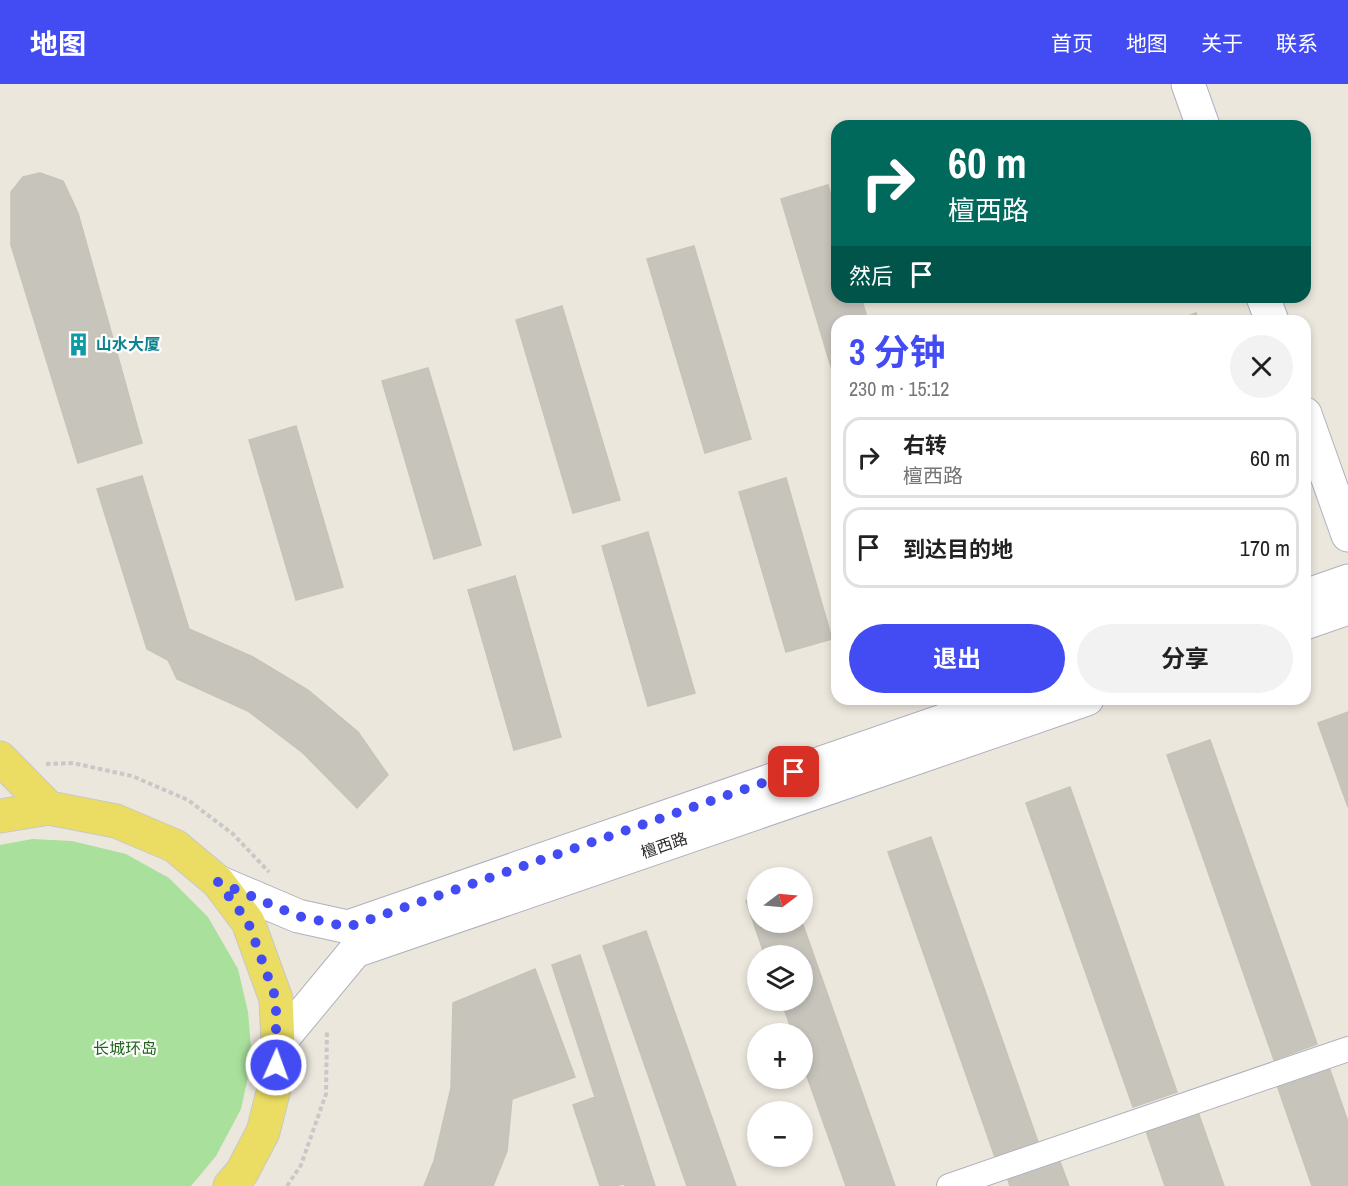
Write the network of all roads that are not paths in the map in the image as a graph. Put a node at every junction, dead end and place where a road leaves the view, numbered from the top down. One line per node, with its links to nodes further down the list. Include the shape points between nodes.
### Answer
1 (1188, 84): 2 (main road)
2 (1201, 120)
3 (1311, 431): 4 (main road)
4 (1348, 535)
5 (1348, 581): 6 (main road)
6 (1311, 594)
7 (1348, 608): 8 (main road)
8 (1311, 621)
9 (989, 705): 14 (main road, 檀西路, via 348,927 298,916)
10 (1070, 705): 15 (main road, 檀西路, via 355,951)
11 (0, 758): 12 (main road)
12 (49, 808): 13 (main road); 14 (main road, via 116,821 175,846)
13 (0, 816)
14 (218, 882): 15 (main road, via 248,922 263,960 276,999)
15 (278, 1044): 17 (main road, via 275,1085 263,1132)
16 (1348, 1049): 18 (street)
17 (230, 1186)
18 (949, 1186)

